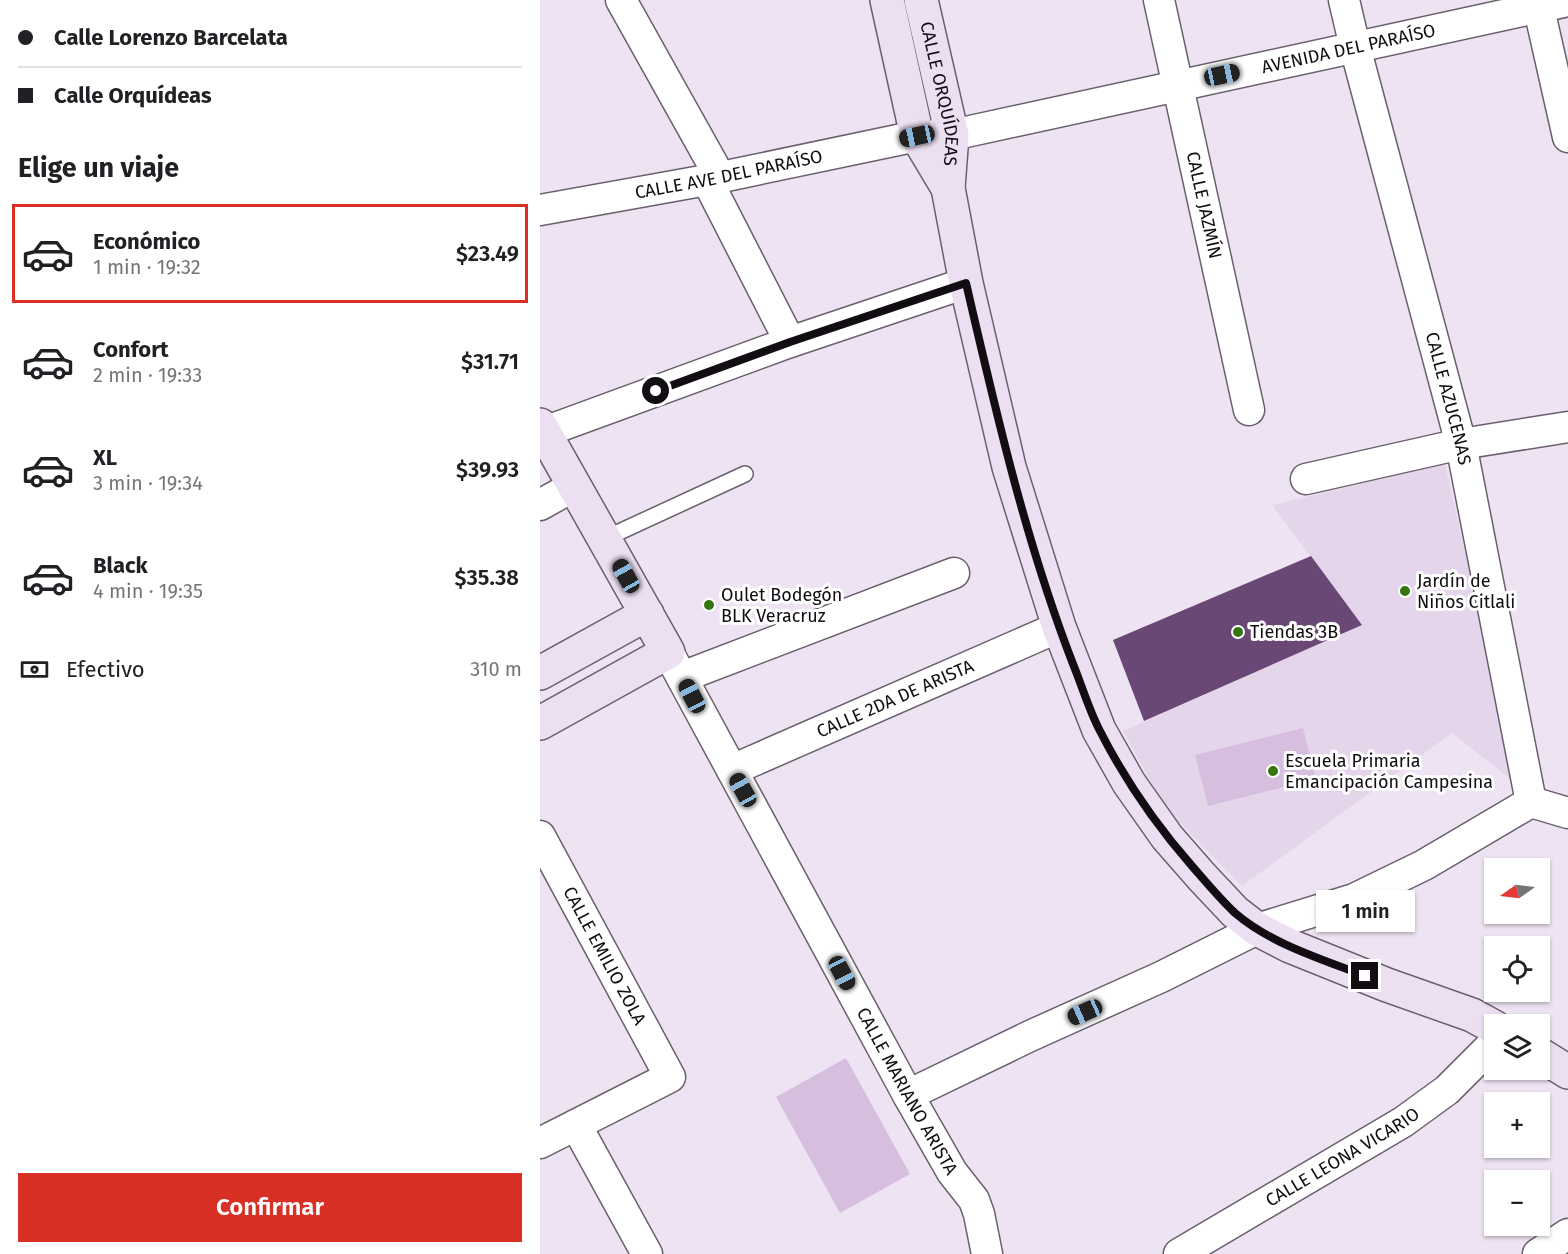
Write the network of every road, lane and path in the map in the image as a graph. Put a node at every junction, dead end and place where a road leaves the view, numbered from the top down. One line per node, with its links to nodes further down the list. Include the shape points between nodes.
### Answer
1 (621, 0): 13 (street)
2 (887, 0): 11 (street, CALLE ORQUÍDEAS)
3 (921, 0): 10 (street, CALLE ORQUÍDEAS)
4 (1159, 0): 9 (street, CALLE JAZMÍN)
5 (1344, 0): 8 (street, CALLE AZUCENAS)
6 (1568, 2): 7 (street, AVENIDA DEL PARAÍSO)
7 (1538, 4): 8 (street, AVENIDA DEL PARAÍSO); 12 (street)
8 (1355, 47): 9 (street, AVENIDA DEL PARAÍSO); 21 (street, CALLE AZUCENAS)
9 (1178, 85): 10 (street, AVENIDA DEL PARAÍSO); 18 (street, CALLE JAZMÍN)
10 (952, 135): 11 (street, AVENIDA DEL PARAÍSO); 14 (street, CALLE ORQUÍDEAS)
11 (917, 136): 13 (street, CALLE AVE DEL PARAÍSO); 14 (street, CALLE ORQUÍDEAS)
12 (1568, 137)
13 (714, 179): 15 (street, CALLE AVE DEL PARAÍSO); 17 (street)
14 (948, 188): 16 (street, CALLE ORQUÍDEAS)
15 (540, 210)
16 (966, 283): 17 (street); 29 (street, CALLE ORQUÍDEAS, via 1009,467)
17 (790, 342): 20 (street)
18 (1249, 410)
19 (1568, 427): 21 (street)
20 (542, 429): 24 (street, CALLE MARIANO ARISTA)
21 (1461, 444): 23 (street); 34 (street, CALLE AZUCENAS)
22 (746, 474): 26 (lane)
23 (1306, 479)
24 (574, 486): 25 (street); 26 (street, CALLE MARIANO ARISTA)
25 (540, 505)
26 (604, 538): 28 (street, CALLE MARIANO ARISTA)
27 (954, 573): 30 (street)
28 (647, 614): 30 (street, CALLE MARIANO ARISTA); 31 (street)
29 (1059, 627): 33 (street, CALLE 2DA DE ARISTA); 37 (street, CALLE ORQUÍDEAS, via 1099,730 1129,783 1167,837 1202,877)
30 (675, 665): 32 (street); 33 (street, CALLE MARIANO ARISTA)
31 (540, 673)
32 (540, 723)
33 (732, 770): 42 (street, CALLE MARIANO ARISTA)
34 (1531, 802): 35 (street); 37 (street, via 1424,866 1354,899)
35 (1568, 813)
36 (540, 836): 43 (street, CALLE EMILIO ZOLA, via 670,1077)
37 (1257, 929): 38 (street, CALLE ORQUÍDEAS, via 1290,946); 42 (street)
38 (1484, 1022)
39 (1484, 1053): 48 (street, CALLE LEONA VICARIO, via 1447,1090 1402,1122)
40 (1550, 1061): 41 (street)
41 (1568, 1072)
42 (908, 1095): 47 (street, CALLE MARIANO ARISTA, via 952,1172 974,1200)
43 (576, 1125): 44 (street); 46 (street)
44 (540, 1143)
45 (1568, 1234): 49 (street)
46 (647, 1254)
47 (987, 1254)
48 (1179, 1254)
49 (1538, 1254)

